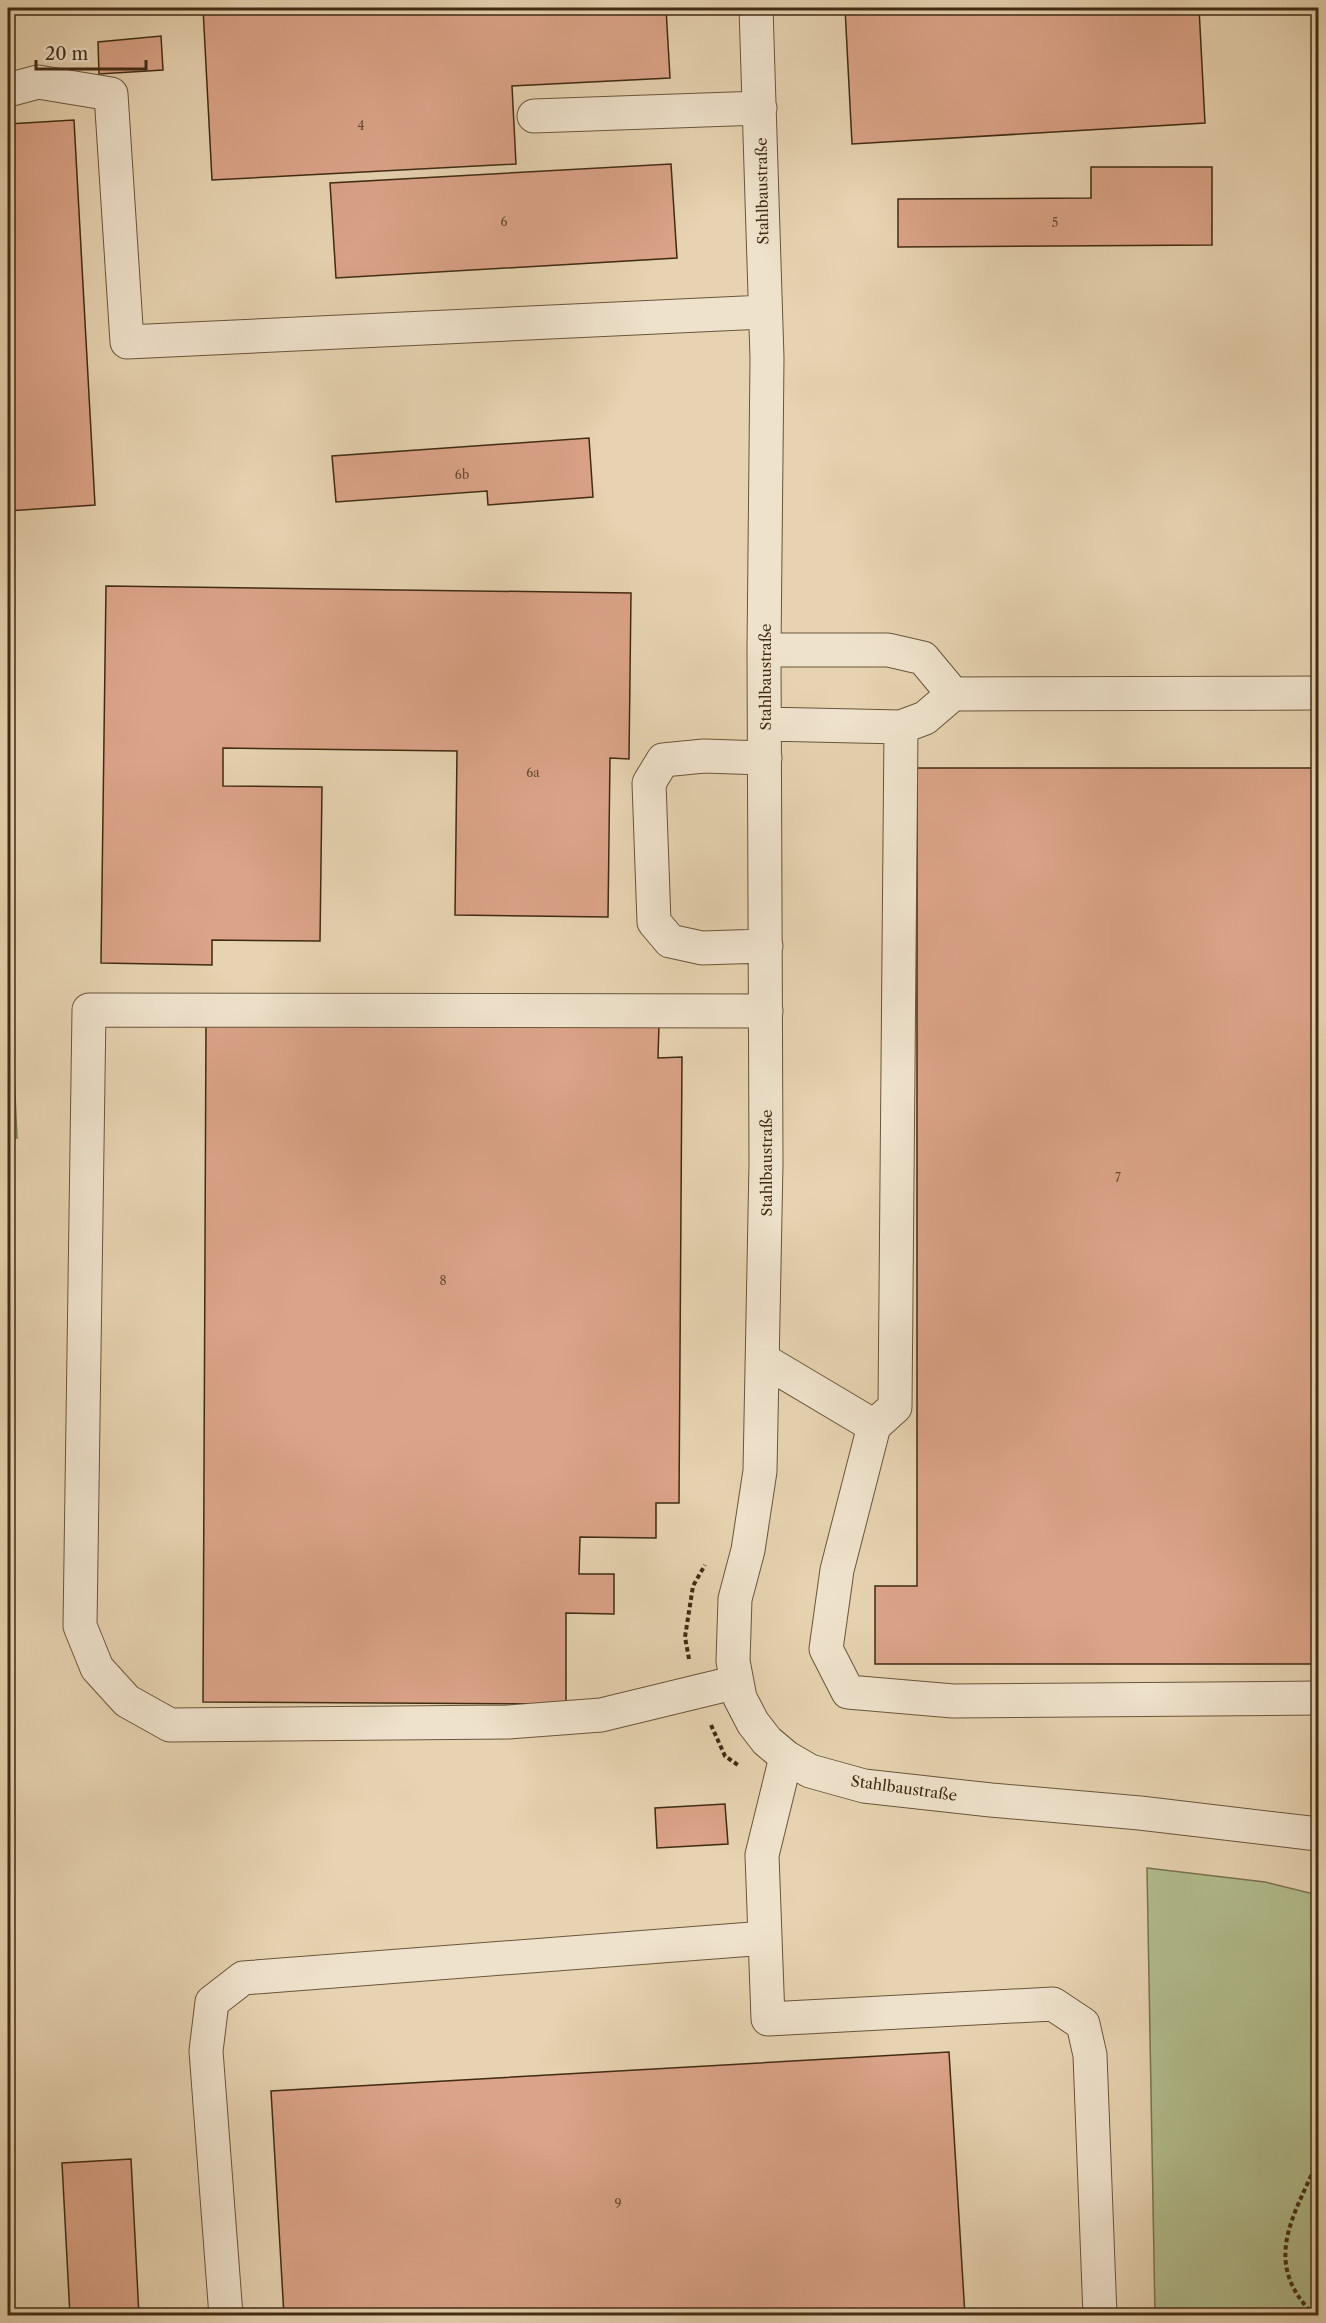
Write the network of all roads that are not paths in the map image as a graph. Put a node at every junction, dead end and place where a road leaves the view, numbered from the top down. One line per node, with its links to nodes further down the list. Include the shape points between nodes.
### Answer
1 (756, 8): 3 (street, Stahlbaustraße)
2 (8, 90): 5 (street, via 38,82 111,94 127,342)
3 (760, 108): 4 (street); 5 (street, Stahlbaustraße)
4 (534, 116)
5 (765, 312): 6 (street, Stahlbaustraße)
6 (764, 650): 8 (street, via 888,650 923,658); 9 (street, Stahlbaustraße)
7 (1318, 693): 8 (street)
8 (953, 694): 10 (street, via 925,718)
9 (765, 724): 10 (street); 11 (street, Stahlbaustraße)
10 (901, 727): 15 (street, via 896,1407)
11 (765, 758): 12 (street, Stahlbaustraße); 12 (street, via 704,756 663,760 649,783 654,922 670,941 702,948)
12 (766, 946): 13 (street, Stahlbaustraße)
13 (766, 1011): 14 (street, Stahlbaustraße); 16 (street, via 89,1010 80,1626 96,1668 127,1701 170,1725 508,1722 601,1715)
14 (763, 1360): 15 (street); 16 (street, Stahlbaustraße, via 760,1472 748,1550 735,1599 733,1661)
15 (874, 1426): 17 (street, via 837,1570 826,1649 848,1692 953,1701)
16 (737, 1682): 18 (street, Stahlbaustraße, via 740,1698 753,1723)
17 (1318, 1698)
18 (786, 1757): 19 (street, Stahlbaustraße, via 810,1771 864,1786); 20 (street, via 762,1855)
19 (1318, 1834)
20 (765, 1938): 21 (street, via 243,1978 212,2002 206,2051); 22 (street, via 768,2019 1053,2004 1083,2024 1090,2055)
21 (226, 2316)
22 (1100, 2316)

